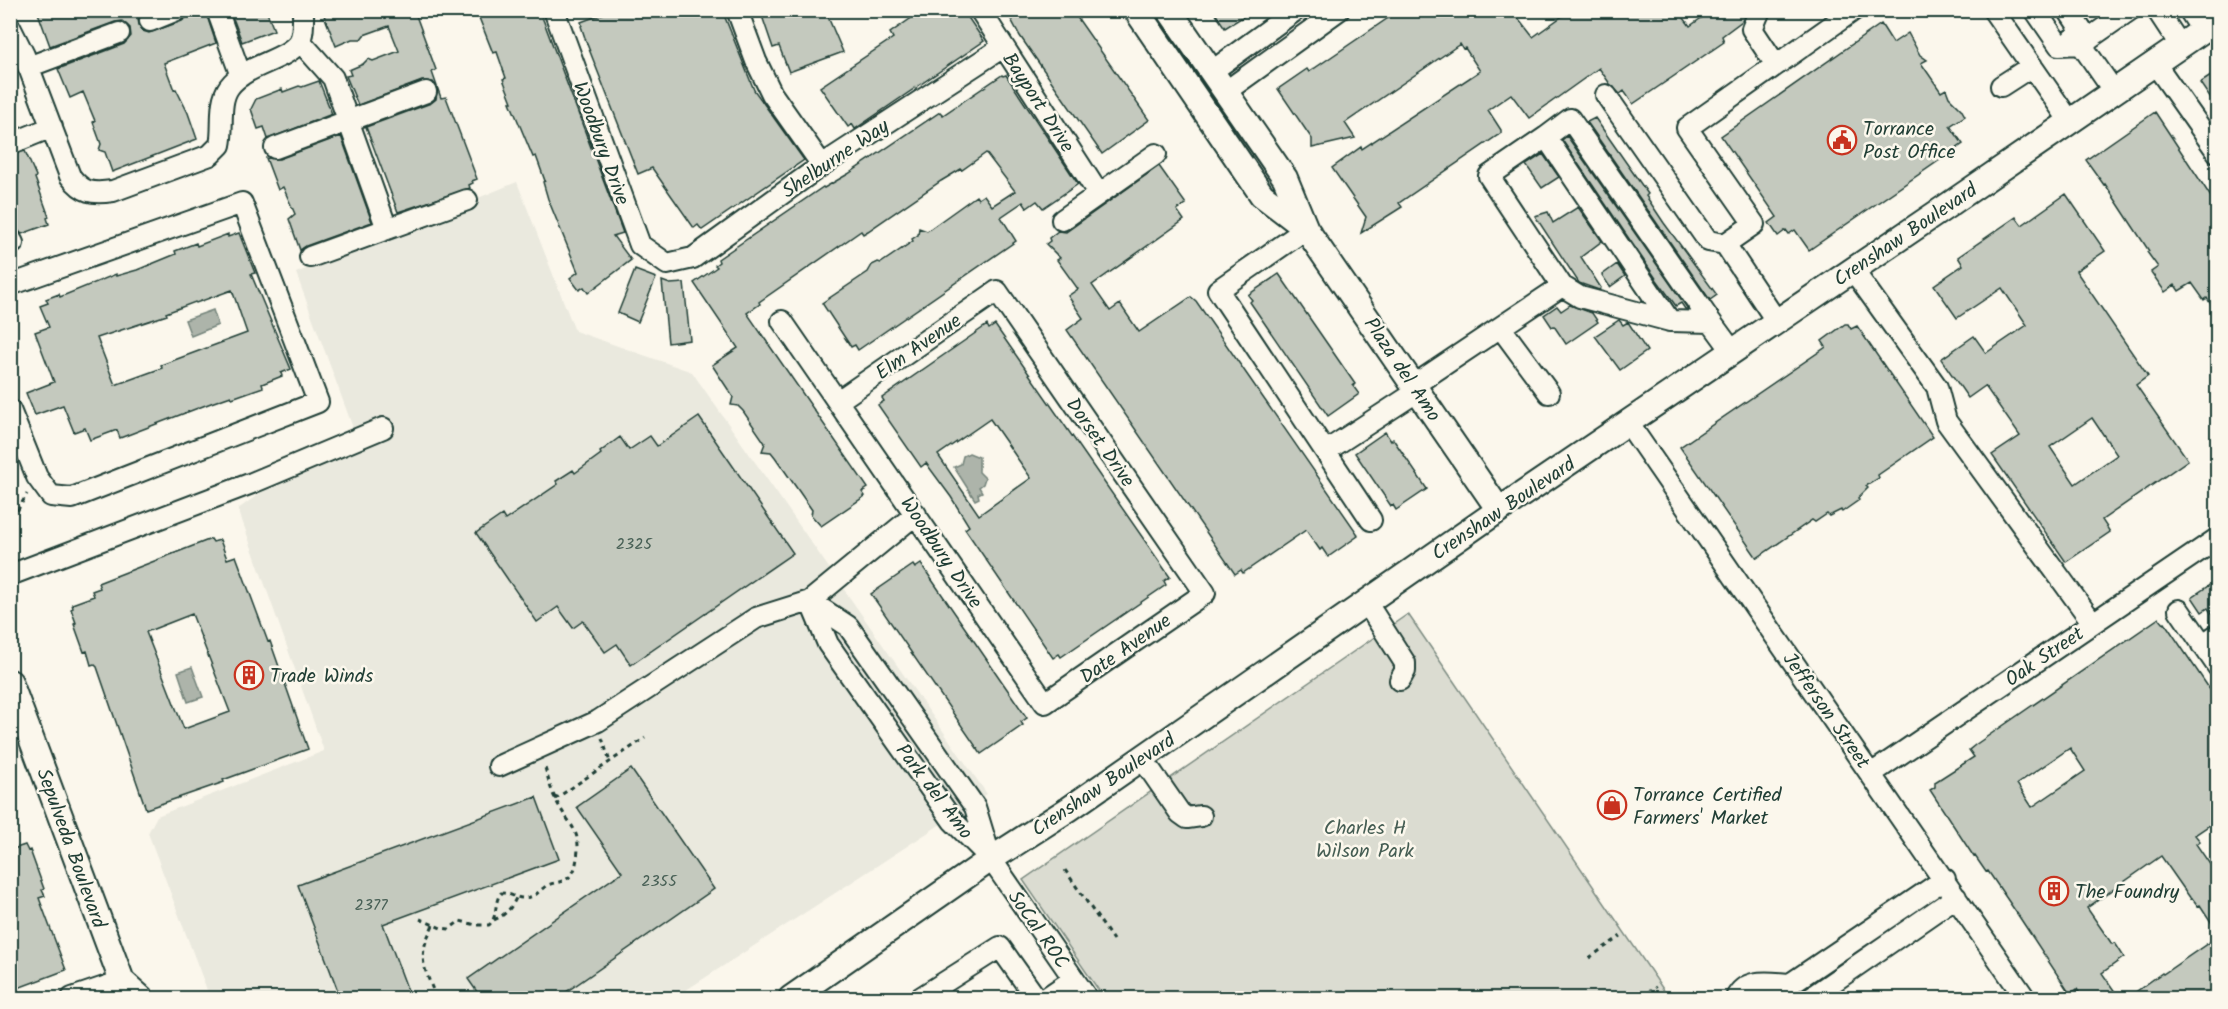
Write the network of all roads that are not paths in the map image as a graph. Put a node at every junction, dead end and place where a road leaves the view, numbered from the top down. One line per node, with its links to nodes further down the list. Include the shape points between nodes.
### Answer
1 (177, 10): 21 (street)
2 (218, 10): 33 (street)
3 (554, 10): 56 (street, Woodbury Drive, via 640,245)
4 (737, 10): 48 (street, via 772,94)
5 (980, 10): 27 (street, Bayport Drive)
6 (1136, 10): 39 (main road, Plaza del Amo)
7 (1168, 10): 32 (main road, Plaza del Amo)
8 (1296, 10): 32 (street)
9 (1339, 10): 37 (street)
10 (1760, 10): 29 (street, via 1752,29)
11 (1854, 10): 29 (street)
12 (2035, 10): 24 (street, via 2059,45)
13 (2050, 10): 24 (street, via 2069,38)
14 (2068, 10): 24 (street)
15 (2084, 10): 24 (street)
16 (2157, 10): 26 (street)
17 (304, 11): 25 (street)
18 (1999, 13): 30 (street)
19 (2122, 13): 24 (street)
20 (2203, 20): 26 (main road, Crenshaw Boulevard)
21 (150, 21)
22 (10, 27): 31 (street)
23 (119, 33): 31 (street)
24 (2090, 39): 35 (street)
25 (300, 41): 33 (street, via 291,50); 41 (street, via 333,78)
26 (2180, 45): 28 (main road, Crenshaw Boulevard)
27 (1003, 47): 48 (street, Shelburne Way); 49 (street, Bayport Drive)
28 (2154, 62): 35 (main road, Crenshaw Boulevard); 46 (street)
29 (1776, 65): 54 (street, via 1687,128 1754,224)
30 (2031, 66): 34 (street); 40 (street)
31 (28, 67): 42 (street)
32 (1211, 72): 37 (main road, Plaza del Amo)
33 (241, 76): 42 (street, via 228,88 220,145 210,155 113,191 89,192 77,184 70,176)
34 (2001, 86)
35 (2114, 90): 40 (main road, Crenshaw Boulevard)
36 (426, 92): 41 (street)
37 (1226, 92): 39 (main road); 53 (main road, Plaza del Amo, via 1285,178)
38 (1606, 94): 54 (street, via 1708,241)
39 (1203, 108): 53 (main road, Plaza del Amo, via 1262,195)
40 (2069, 120): 57 (main road, Crenshaw Boulevard)
41 (348, 121): 45 (street); 52 (street)
42 (51, 127): 44 (street)
43 (1546, 137): 59 (street, via 1489,176); 62 (street); 63 (street, via 1570,120)
44 (10, 144)
45 (275, 148)
46 (2217, 153)
47 (1156, 154): 49 (street)
48 (822, 165): 56 (street, Shelburne Way, via 693,258)
49 (1098, 193): 51 (street)
50 (467, 200): 52 (street)
51 (1062, 220)
52 (387, 229): 55 (street)
53 (1306, 229): 67 (main road, Plaza del Amo); 73 (street, via 1218,290)
54 (1725, 244): 64 (street)
55 (310, 257)
56 (667, 264)
57 (1853, 270): 64 (main road, Crenshaw Boulevard); 83 (street, via 1937,387 1946,421)
58 (10, 285): 70 (street, via 242,203 318,402 72,498 51,496 37,477)
59 (1562, 286): 62 (street, via 1580,297); 65 (street)
60 (997, 291): 69 (street, Elm Avenue); 79 (street, Dorset Drive)
61 (782, 321): 69 (street, Woodbury Drive)
62 (1670, 321): 63 (street)
63 (1712, 322): 66 (street)
64 (1777, 322): 66 (main road, Crenshaw Boulevard)
65 (1501, 328): 67 (street); 68 (street)
66 (1733, 352): 71 (main road, Crenshaw Boulevard)
67 (1416, 388): 73 (street); 74 (main road, Plaza del Amo)
68 (1549, 393)
69 (838, 401): 75 (street, Woodbury Drive)
70 (10, 410)
71 (1628, 423): 74 (main road, Crenshaw Boulevard); 91 (street, Jefferson Street)
72 (383, 428): 78 (street)
73 (1326, 451): 76 (street)
74 (1499, 510): 81 (main road, Crenshaw Boulevard)
75 (916, 514): 80 (street); 88 (street, Woodbury Drive)
76 (1371, 520)
77 (2217, 538): 83 (street, Oak Street)
78 (10, 575)
79 (1205, 593): 88 (street, Date Avenue)
80 (810, 601): 90 (street, via 756,618 598,722); 93 (street, Park del Amo, via 828,644 953,821); 93 (street, Park del Amo, via 848,626 969,798)
81 (1366, 602): 86 (street, via 1406,663); 89 (main road, Crenshaw Boulevard)
82 (2179, 610): 84 (street)
83 (2093, 623): 91 (street, Oak Street)
84 (2210, 639): 85 (street)
85 (2217, 667)
86 (1400, 680)
87 (10, 682): 97 (main road, Sepulveda Boulevard)
88 (1045, 703)
89 (1142, 758): 92 (street, via 1180,813 1187,819); 93 (main road, Crenshaw Boulevard)
90 (499, 766)
91 (1871, 774): 94 (street, Jefferson Street)
92 (1201, 816)
93 (991, 859): 96 (street, SoCal ROC); 100 (main road, Crenshaw Boulevard)
94 (1945, 879): 95 (street, Jefferson Street); 105 (street, via 1790,984 1760,982 1746,986)
95 (1956, 897): 106 (street); 107 (street, Jefferson Street)
96 (1074, 979): 103 (street); 104 (street, SoCal ROC)
97 (120, 990): 98 (street); 99 (main road, Sepulveda Boulevard)
98 (72, 999)
99 (141, 999)
100 (791, 999)
101 (920, 999): 102 (street, via 1000,947)
102 (1036, 999)
103 (1046, 999)
104 (1087, 999)
105 (1736, 999)
106 (1810, 999)
107 (2025, 999)

